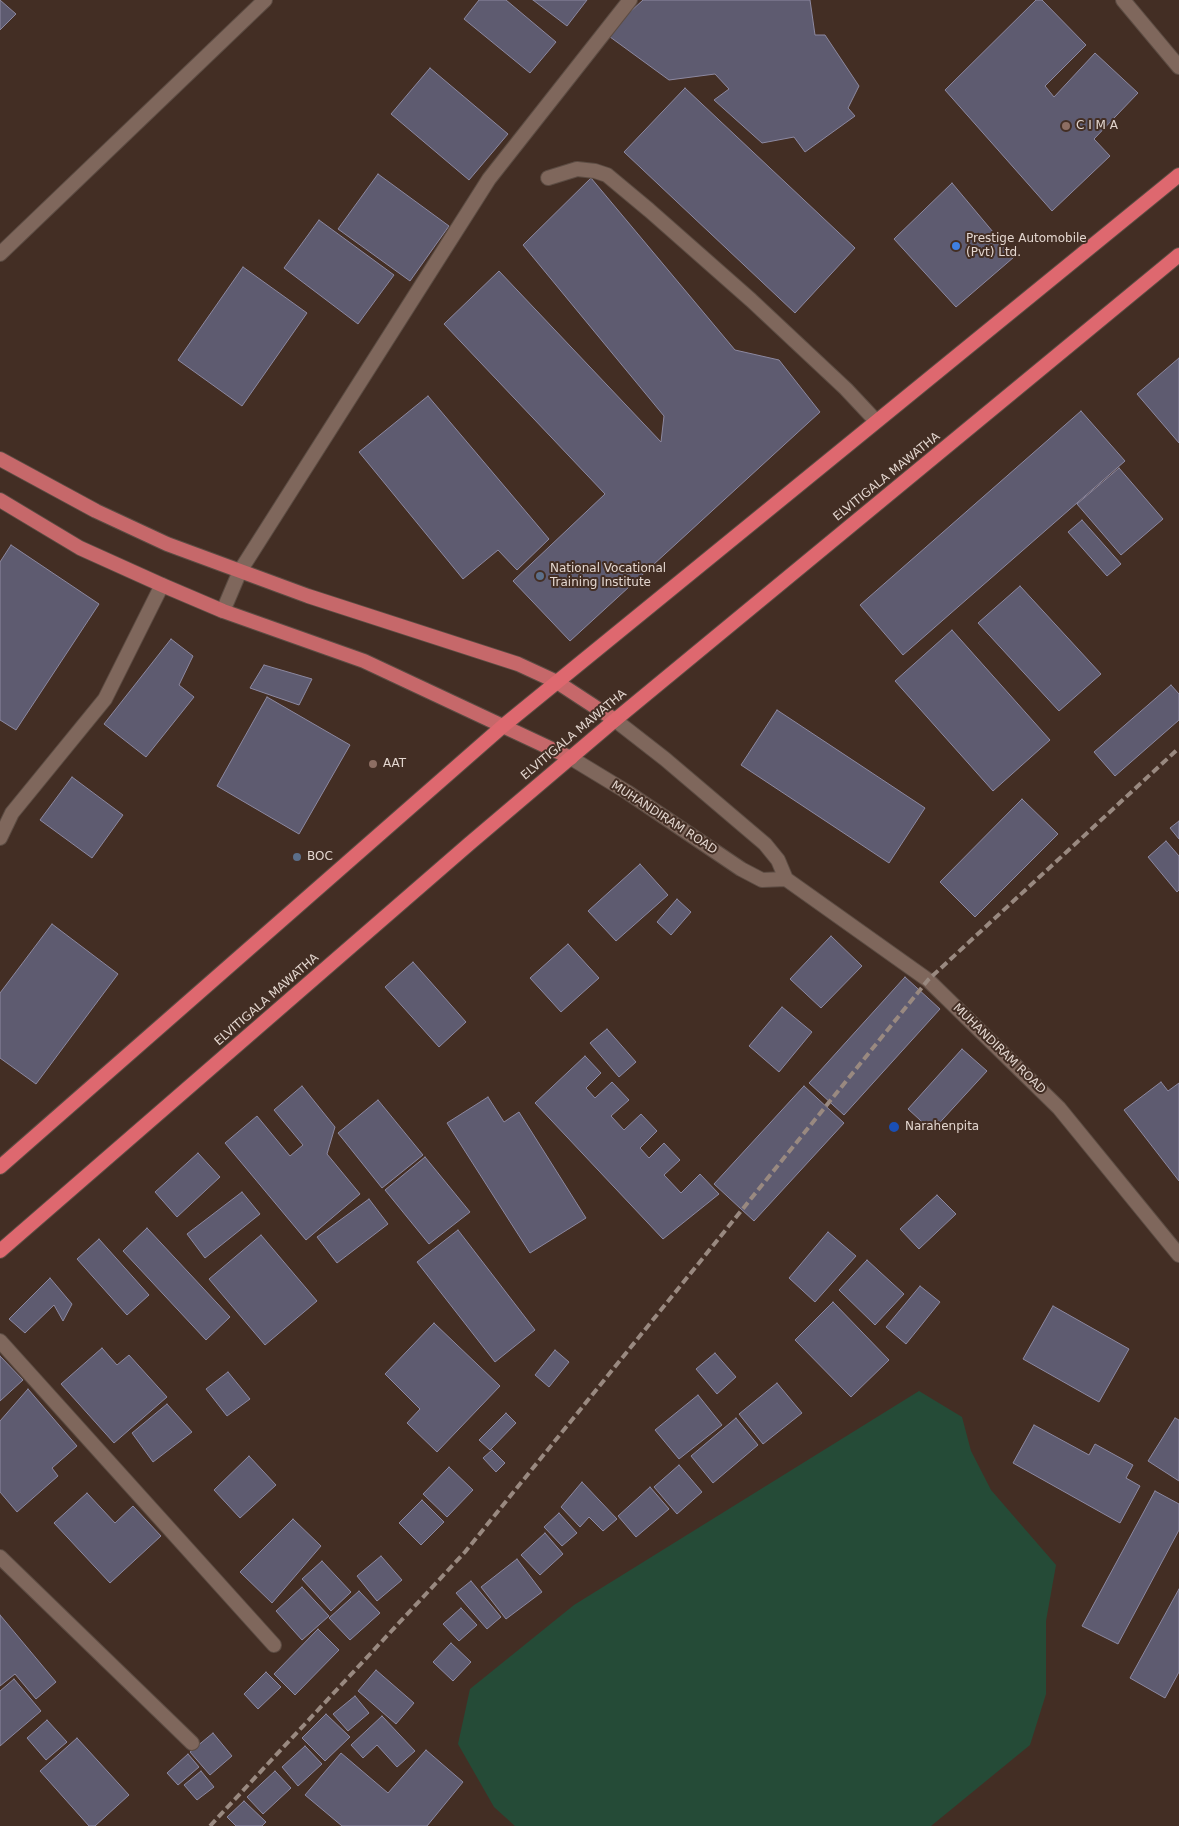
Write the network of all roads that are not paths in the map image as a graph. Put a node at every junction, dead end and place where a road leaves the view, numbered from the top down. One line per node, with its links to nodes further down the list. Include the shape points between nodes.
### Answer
1 (265, 0): 7 (street)
2 (630, 0): 12 (street, via 488,179)
3 (1124, 0): 4 (street)
4 (1179, 66)
5 (1179, 175): 9 (highway)
6 (548, 178): 9 (street, via 578,169 607,175 751,300)
7 (0, 254)
8 (1179, 255): 16 (highway, ELVITIGALA MAWATHA)
9 (876, 421): 15 (highway)
10 (0, 459): 12 (main road, via 96,511 167,544)
11 (0, 500): 13 (main road, via 80,548)
12 (240, 571): 14 (street); 15 (main road, via 518,664)
13 (162, 585): 14 (main road); 19 (street, via 104,700 12,812)
14 (223, 611): 17 (main road, via 364,661)
15 (557, 682): 16 (main road); 17 (highway)
16 (615, 720): 18 (highway, ELVITIGALA MAWATHA); 20 (street, MUHANDIRAM ROAD, via 766,844)
17 (503, 726): 18 (main road); 21 (highway)
18 (570, 758): 20 (street, MUHANDIRAM ROAD, via 627,792 741,869 762,880); 22 (highway, ELVITIGALA MAWATHA)
19 (0, 838)
20 (786, 879): 23 (street, MUHANDIRAM ROAD, via 935,987 1059,1108)
21 (0, 1167)
22 (0, 1251)
23 (1179, 1254)
24 (0, 1341): 26 (street)
25 (0, 1557): 27 (street)
26 (274, 1645)
27 (192, 1743)

